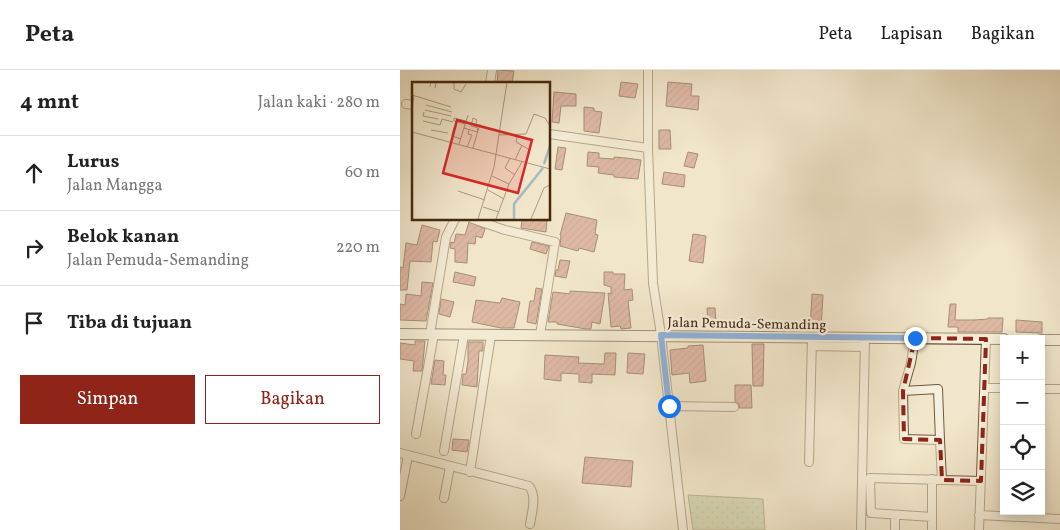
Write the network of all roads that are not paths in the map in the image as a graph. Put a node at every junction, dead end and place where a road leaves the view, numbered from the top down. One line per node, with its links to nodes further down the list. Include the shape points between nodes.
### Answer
1 (648, 70): 3 (street)
2 (550, 134): 3 (street)
3 (648, 148): 11 (street, via 653,283)
4 (454, 220): 7 (street, via 446,237)
5 (477, 220): 10 (street, via 555,242)
6 (400, 334): 7 (main road, Jalan Pemuda-Semanding)
7 (432, 334): 8 (main road, Jalan Pemuda-Semanding); 26 (street)
8 (464, 334): 9 (main road, Jalan Pemuda-Semanding); 28 (street)
9 (491, 335): 10 (main road, Jalan Pemuda-Semanding); 32 (street)
10 (540, 335): 11 (main road, Jalan Pemuda-Semanding)
11 (661, 335): 17 (main road, Jalan Pemuda-Semanding); 24 (street)
12 (915, 338): 13 (main road, Jalan Pemuda-Semanding); 18 (main road, Jalan Pemuda-Semanding); 23 (street)
13 (986, 339): 14 (main road, Jalan Pemuda-Semanding); 19 (street)
14 (1000, 339)
15 (1045, 340): 16 (main road)
16 (1060, 340)
17 (812, 342): 18 (main road, Jalan Pemuda-Semanding); 30 (street)
18 (865, 342): 44 (street)
19 (985, 388): 20 (street); 35 (street)
20 (1000, 388)
21 (1045, 388): 22 (street)
22 (1060, 389)
23 (903, 391): 27 (street, via 904,439); 27 (street, via 938,389)
24 (669, 406): 25 (street); 43 (street)
25 (734, 407)
26 (416, 434)
27 (940, 440): 34 (street)
28 (444, 451)
29 (404, 454): 31 (street); 36 (street)
30 (809, 462)
31 (450, 467): 32 (street); 37 (street)
32 (470, 472): 42 (street, via 530,486 533,498)
33 (932, 479): 34 (street); 38 (street, via 870,478 871,513); 40 (street)
34 (942, 480): 35 (street)
35 (981, 481): 39 (street)
36 (400, 496)
37 (444, 498)
38 (895, 515): 40 (street); 45 (street)
39 (979, 515): 41 (street); 47 (street)
40 (932, 517): 46 (street)
41 (1060, 519)
42 (530, 524)
43 (683, 530)
44 (861, 530)
45 (895, 530)
46 (932, 530)
47 (979, 530)

